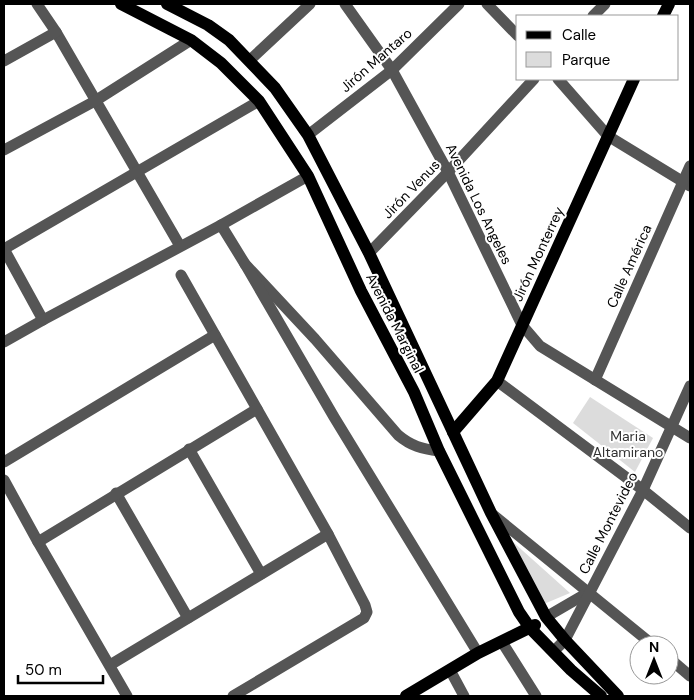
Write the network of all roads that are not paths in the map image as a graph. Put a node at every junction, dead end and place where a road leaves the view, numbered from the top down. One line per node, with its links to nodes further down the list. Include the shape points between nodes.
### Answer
1 (37, 4): 11 (street)
2 (121, 4): 13 (main road, Avenida Marginal)
3 (167, 4): 9 (main road, Avenida Marginal)
4 (310, 4): 14 (street)
5 (345, 4): 16 (street, Avenida Los Angeles)
6 (459, 4): 16 (street, Jirón Mantaro)
7 (486, 4): 12 (street)
8 (605, 4): 10 (street)
9 (185, 7): 14 (main road, Avenida Marginal)
10 (594, 15)
11 (56, 32): 15 (street); 20 (street)
12 (516, 34)
13 (191, 40): 20 (street); 21 (main road, Avenida Marginal, via 221,63)
14 (250, 60): 22 (main road, Avenida Marginal, via 275,88)
15 (4, 61)
16 (392, 70): 22 (street, Jirón Mantaro); 27 (street, Avenida Los Angeles)
17 (533, 80): 27 (street, Jirón Venus)
18 (559, 80): 23 (street)
19 (634, 80): 23 (main road, Jirón Monterrey)
20 (95, 101): 24 (street); 26 (street)
21 (259, 101): 26 (street); 28 (main road, Avenida Marginal)
22 (308, 135): 33 (main road, Avenida Marginal)
23 (608, 136): 29 (street); 37 (main road, Jirón Monterrey)
24 (4, 150)
25 (690, 166): 29 (street, Calle América)
26 (136, 172): 31 (street); 32 (street)
27 (448, 172): 33 (street, Jirón Venus); 37 (street, Avenida Los Angeles)
28 (308, 176): 30 (street); 48 (main road, Avenida Marginal, via 361,291 414,392)
29 (687, 183): 40 (street, Calle América)
30 (221, 225): 31 (street); 34 (street)
31 (180, 246): 36 (street)
32 (4, 249): 36 (street)
33 (370, 253): 45 (main road, Avenida Marginal)
34 (245, 264): 48 (street, via 315,338 398,435 418,448); 66 (street)
35 (181, 275): 38 (street)
36 (42, 320): 39 (street)
37 (522, 325): 40 (street, Avenida Los Angeles, via 540,346); 41 (main road, Jirón Monterrey)
38 (215, 335): 43 (street); 49 (street)
39 (4, 342)
40 (595, 380): 44 (street, Avenida Los Angeles)
41 (497, 381): 45 (main road, Jirón Monterrey); 51 (street)
42 (690, 386): 44 (street, Calle Montevideo)
43 (257, 409): 47 (street); 55 (street)
44 (672, 426): 46 (street, Avenida Los Angeles); 51 (street, Calle Montevideo)
45 (453, 432): 53 (main road, Avenida Marginal)
46 (690, 438)
47 (190, 449): 52 (street); 57 (street)
48 (439, 451): 61 (main road, Avenida Marginal)
49 (4, 462)
50 (4, 480): 56 (street)
51 (643, 490): 54 (street); 58 (street, Calle Montevideo)
52 (116, 493): 56 (street); 59 (street)
53 (491, 512): 58 (street); 60 (main road, Avenida Marginal)
54 (690, 528)
55 (328, 534): 57 (street); 72 (street, via 365,605 367,612 364,618)
56 (38, 542): 67 (street)
57 (261, 574): 59 (street)
58 (590, 592): 60 (street, Calle Montevideo); 62 (street); 63 (street, Calle Montevideo)
59 (188, 618): 67 (street)
60 (546, 618): 61 (main road); 63 (main road, Avenida Marginal)
61 (530, 628): 64 (main road); 65 (main road, Avenida Marginal)
62 (641, 635)
63 (564, 640): 65 (street, Calle Montevideo); 77 (main road, Avenida Marginal)
64 (502, 642): 66 (main road); 75 (street)
65 (554, 651): 76 (main road, Avenida Marginal)
66 (478, 653): 69 (main road)
67 (110, 665): 71 (street)
68 (679, 667): 70 (street)
69 (450, 670): 73 (main road); 74 (street)
70 (690, 676)
71 (127, 696)
72 (233, 696)
73 (406, 696)
74 (464, 696)
75 (536, 696)
76 (600, 696)
77 (618, 696)

